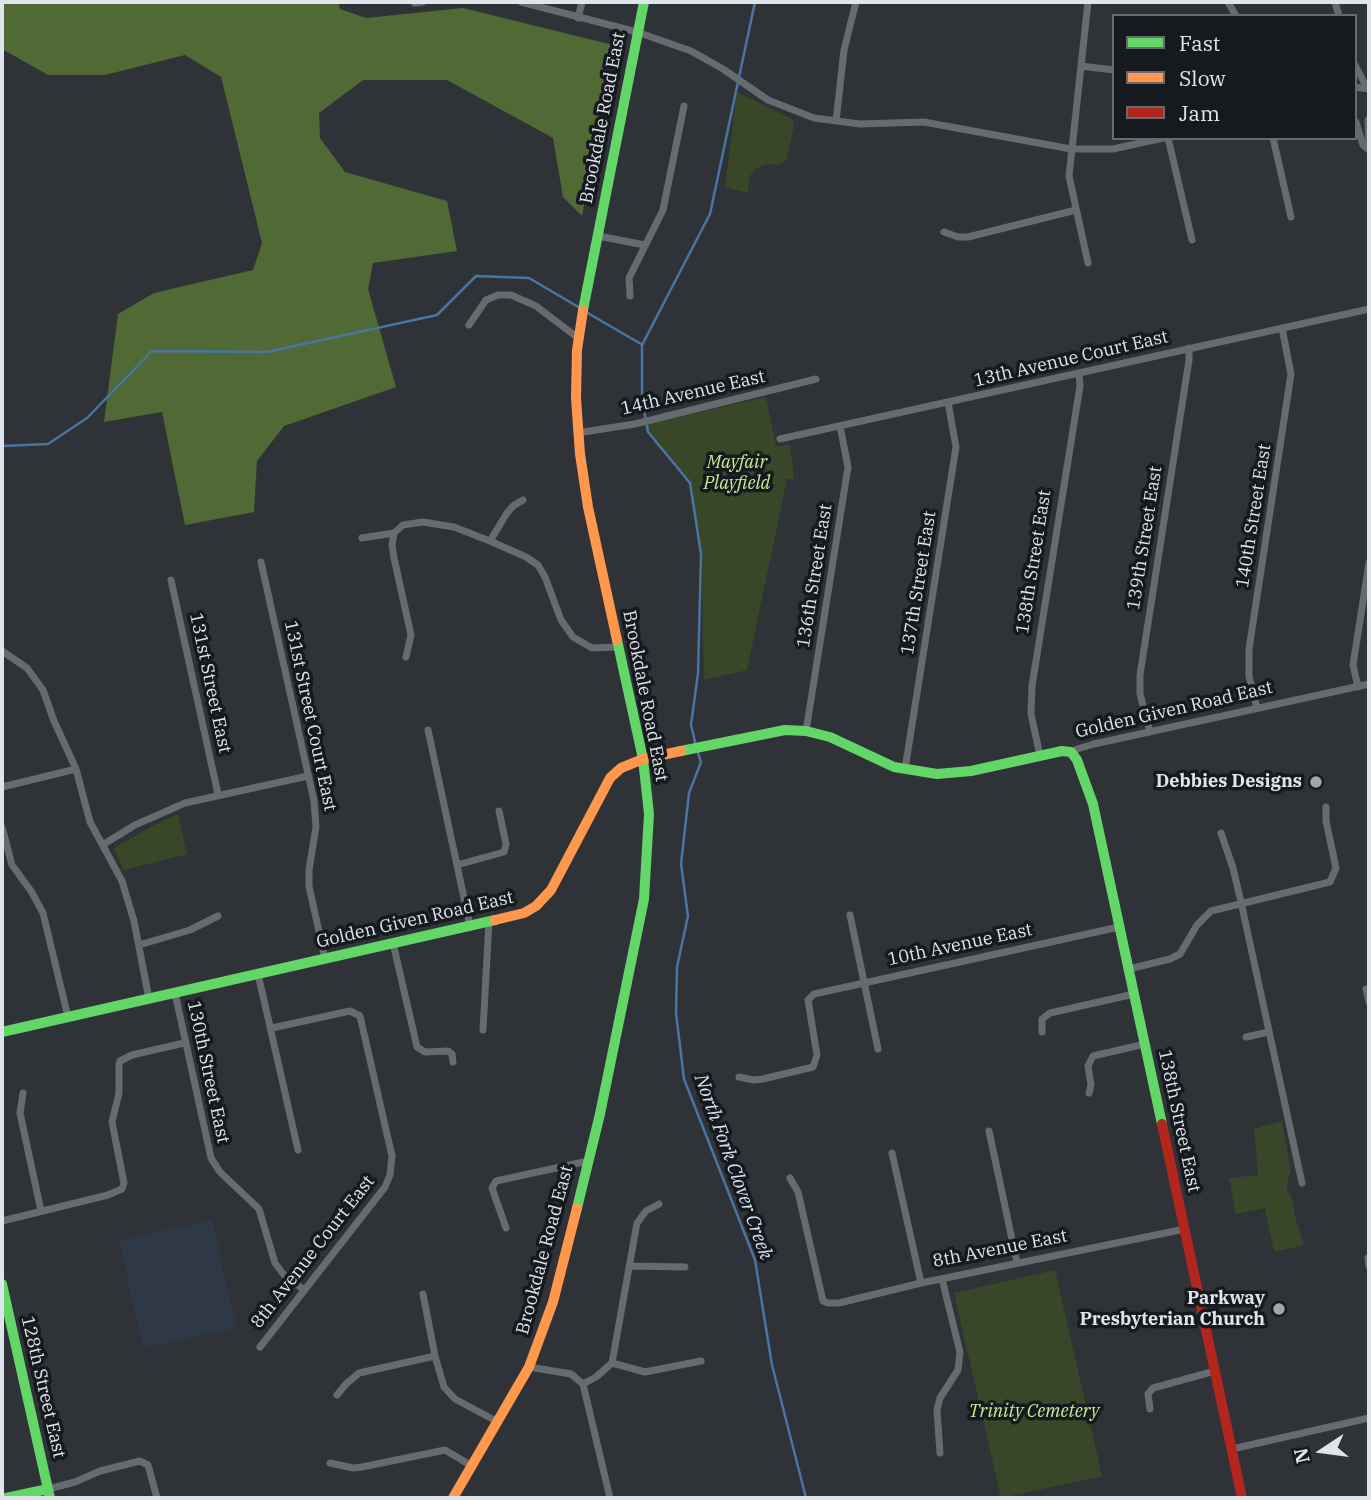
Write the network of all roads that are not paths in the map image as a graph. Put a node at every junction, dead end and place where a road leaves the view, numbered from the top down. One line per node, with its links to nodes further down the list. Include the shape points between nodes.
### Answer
1 (521, 2): 6 (street)
2 (582, 2): 6 (street)
3 (643, 2): 7 (street, Brookdale Road East)
4 (856, 2): 14 (street, via 844,50)
5 (1088, 2): 8 (street)
6 (578, 18): 7 (street)
7 (637, 32): 14 (street, via 691,51 783,108); 24 (street, Brookdale Road East)
8 (1081, 66): 10 (street); 19 (street)
9 (1357, 69): 11 (street)
10 (1112, 70)
11 (1368, 89)
12 (684, 106): 26 (street, via 663,210)
13 (1369, 120): 20 (street)
14 (836, 121): 19 (street, via 924,122)
15 (1357, 128): 20 (street)
16 (1156, 140): 19 (street, via 1113,149)
17 (1167, 140): 25 (street)
18 (1273, 140): 22 (street)
19 (1071, 149): 21 (street, via 1069,176)
20 (1369, 151)
21 (1076, 210): 23 (street, via 968,237); 27 (street)
22 (1292, 217)
23 (944, 232)
24 (598, 236): 26 (street); 32 (street, Brookdale Road East)
25 (1192, 240)
26 (645, 245): 28 (street, via 629,278)
27 (1088, 263)
28 (630, 296)
29 (1369, 309): 31 (street, 13th Avenue Court East)
30 (469, 325): 32 (street, via 486,300 511,295 536,306)
31 (1282, 328): 33 (street, 13th Avenue Court East); 52 (street, 140th Street East, via 1292,374 1249,649)
32 (578, 338): 38 (street, Brookdale Road East)
33 (1189, 348): 34 (street, 13th Avenue Court East); 55 (street, 139th Street East, via 1140,675)
34 (1079, 373): 36 (street, 13th Avenue Court East); 57 (street, 138th Street East, via 1032,686 1031,714)
35 (816, 379): 38 (street, 14th Avenue East, via 635,424)
36 (948, 402): 37 (street, 13th Avenue Court East); 60 (street, 137th Street East, via 956,447)
37 (840, 426): 39 (street, 13th Avenue Court East); 54 (street, 136th Street East, via 848,467)
38 (578, 433): 47 (street, Brookdale Road East, via 588,507)
39 (780, 439)
40 (523, 500): 43 (street, via 507,513)
41 (394, 533): 42 (street); 43 (street, via 403,525 439,523); 49 (street, via 394,558 411,635)
42 (362, 538)
43 (490, 541): 47 (street, via 538,565 573,637 592,648)
44 (261, 562): 61 (street, 131st Street Court East)
45 (1369, 563): 51 (street, via 1353,665)
46 (171, 580): 63 (street, 131st Street East)
47 (618, 647): 58 (street, Brookdale Road East)
48 (2, 651): 59 (street, via 18,660 40,684)
49 (407, 657)
50 (1369, 684): 51 (street, Golden Given Road East)
51 (1357, 687): 52 (street, Golden Given Road East)
52 (1256, 708): 55 (street, Golden Given Road East)
53 (428, 730): 69 (street)
54 (806, 731): 58 (street, Golden Given Road East, via 776,731); 60 (street, Golden Given Road East)
55 (1150, 732): 56 (street, Golden Given Road East)
56 (1073, 753): 57 (street, Golden Given Road East); 75 (street, 138th Street East, via 1093,804)
57 (1041, 756): 60 (street, Golden Given Road East, via 957,773)
58 (643, 759): 73 (street, Golden Given Road East, via 621,768 606,783 547,896 524,913); 104 (street, Brookdale Road East, via 649,814 644,899)
59 (76, 769): 62 (street); 68 (street, via 90,822)
60 (905, 769)
61 (308, 776): 63 (street); 78 (street, 131st Street Court East, via 316,822 309,886)
62 (2, 787)
63 (218, 794): 68 (street, via 151,817)
64 (1326, 807): 70 (street, via 1335,873 1326,884)
65 (499, 811): 69 (street, via 504,852)
66 (2, 827): 87 (street, via 12,865 43,913)
67 (1221, 833): 70 (street)
68 (104, 844): 77 (street, via 122,881)
69 (457, 865): 74 (street)
70 (1241, 902): 79 (street, via 1205,915 1176,957); 92 (street)
71 (850, 915): 81 (street)
72 (218, 916): 77 (street)
73 (489, 921): 74 (street, Golden Given Road East); 89 (street)
74 (470, 926): 76 (street, Golden Given Road East)
75 (1119, 927): 79 (street, 138th Street East); 81 (street, 10th Avenue East)
76 (393, 943): 78 (street, Golden Given Road East); 97 (street, via 417,1047 425,1052 448,1051)
77 (139, 945): 85 (street)
78 (325, 958): 80 (street, Golden Given Road East)
79 (1129, 969): 84 (street, 138th Street East)
80 (258, 974): 83 (street, Golden Given Road East); 88 (street)
81 (864, 982): 96 (street); 98 (street, 10th Avenue East, via 809,996 817,1060 813,1067 754,1080)
82 (1366, 989): 86 (street)
83 (175, 993): 85 (street, Golden Given Road East); 94 (street, 130th Street East)
84 (1134, 994): 91 (street, via 1050,1013 1042,1019); 95 (street, 138th Street East)
85 (149, 999): 87 (street, Golden Given Road East)
86 (1369, 1002)
87 (68, 1017): 90 (street, Golden Given Road East)
88 (272, 1028): 102 (street); 118 (street, 8th Avenue Court East, via 350,1011 360,1016 392,1156 385,1187)
89 (483, 1030)
90 (2, 1032)
91 (1042, 1032)
92 (1269, 1032): 93 (street); 106 (street)
93 (1246, 1037)
94 (184, 1043): 108 (street, via 120,1061 112,1122 124,1187); 118 (street, 130th Street East, via 211,1158 259,1209 275,1263)
95 (1144, 1044): 100 (street, via 1093,1056 1088,1066); 111 (street, 138th Street East)
96 (878, 1049)
97 (453, 1062)
98 (739, 1077)
99 (23, 1093): 108 (street, via 20,1113)
100 (1089, 1093)
101 (989, 1131): 112 (street)
102 (298, 1150)
103 (892, 1153): 116 (street)
104 (588, 1161): 110 (street, via 496,1181 492,1188); 124 (street, Brookdale Road East, via 553,1301)
105 (790, 1178): 116 (street, 8th Avenue East, via 798,1192 823,1301 839,1303)
106 (1302, 1183)
107 (659, 1204): 113 (street, via 637,1223)
108 (41, 1211): 109 (street)
109 (2, 1221)
110 (506, 1228)
111 (1185, 1229): 112 (street, 8th Avenue East); 125 (street, 138th Street East)
112 (1017, 1263): 115 (street, 8th Avenue East)
113 (629, 1266): 114 (street); 123 (street)
114 (685, 1267)
115 (942, 1279): 116 (street, 8th Avenue East); 132 (street, via 960,1352 958,1370 937,1409)
116 (921, 1283)
117 (2, 1284): 135 (street, 128th Street East)
118 (303, 1289): 120 (street, 8th Avenue Court East)
119 (423, 1294): 121 (street)
120 (260, 1347)
121 (435, 1356): 127 (street, via 359,1373); 130 (street, via 450,1396)
122 (701, 1361): 123 (street, via 645,1372)
123 (612, 1363): 126 (street)
124 (529, 1367): 126 (street, via 571,1374); 130 (street, Brookdale Road East)
125 (1215, 1371): 128 (street, via 1150,1390); 131 (street, 138th Street East)
126 (583, 1384): 139 (street)
127 (337, 1395)
128 (1150, 1409)
129 (1369, 1418): 131 (street)
130 (498, 1422): 134 (street, Brookdale Road East)
131 (1232, 1448): 140 (street, 138th Street East)
132 (940, 1453)
133 (330, 1463): 134 (street, via 362,1467 445,1450)
134 (472, 1466): 138 (street, Brookdale Road East)
135 (48, 1494): 136 (street); 137 (street, via 100,1471 145,1462)
136 (6, 1498)
137 (157, 1498)
138 (453, 1498)
139 (610, 1498)
140 (1242, 1498)

